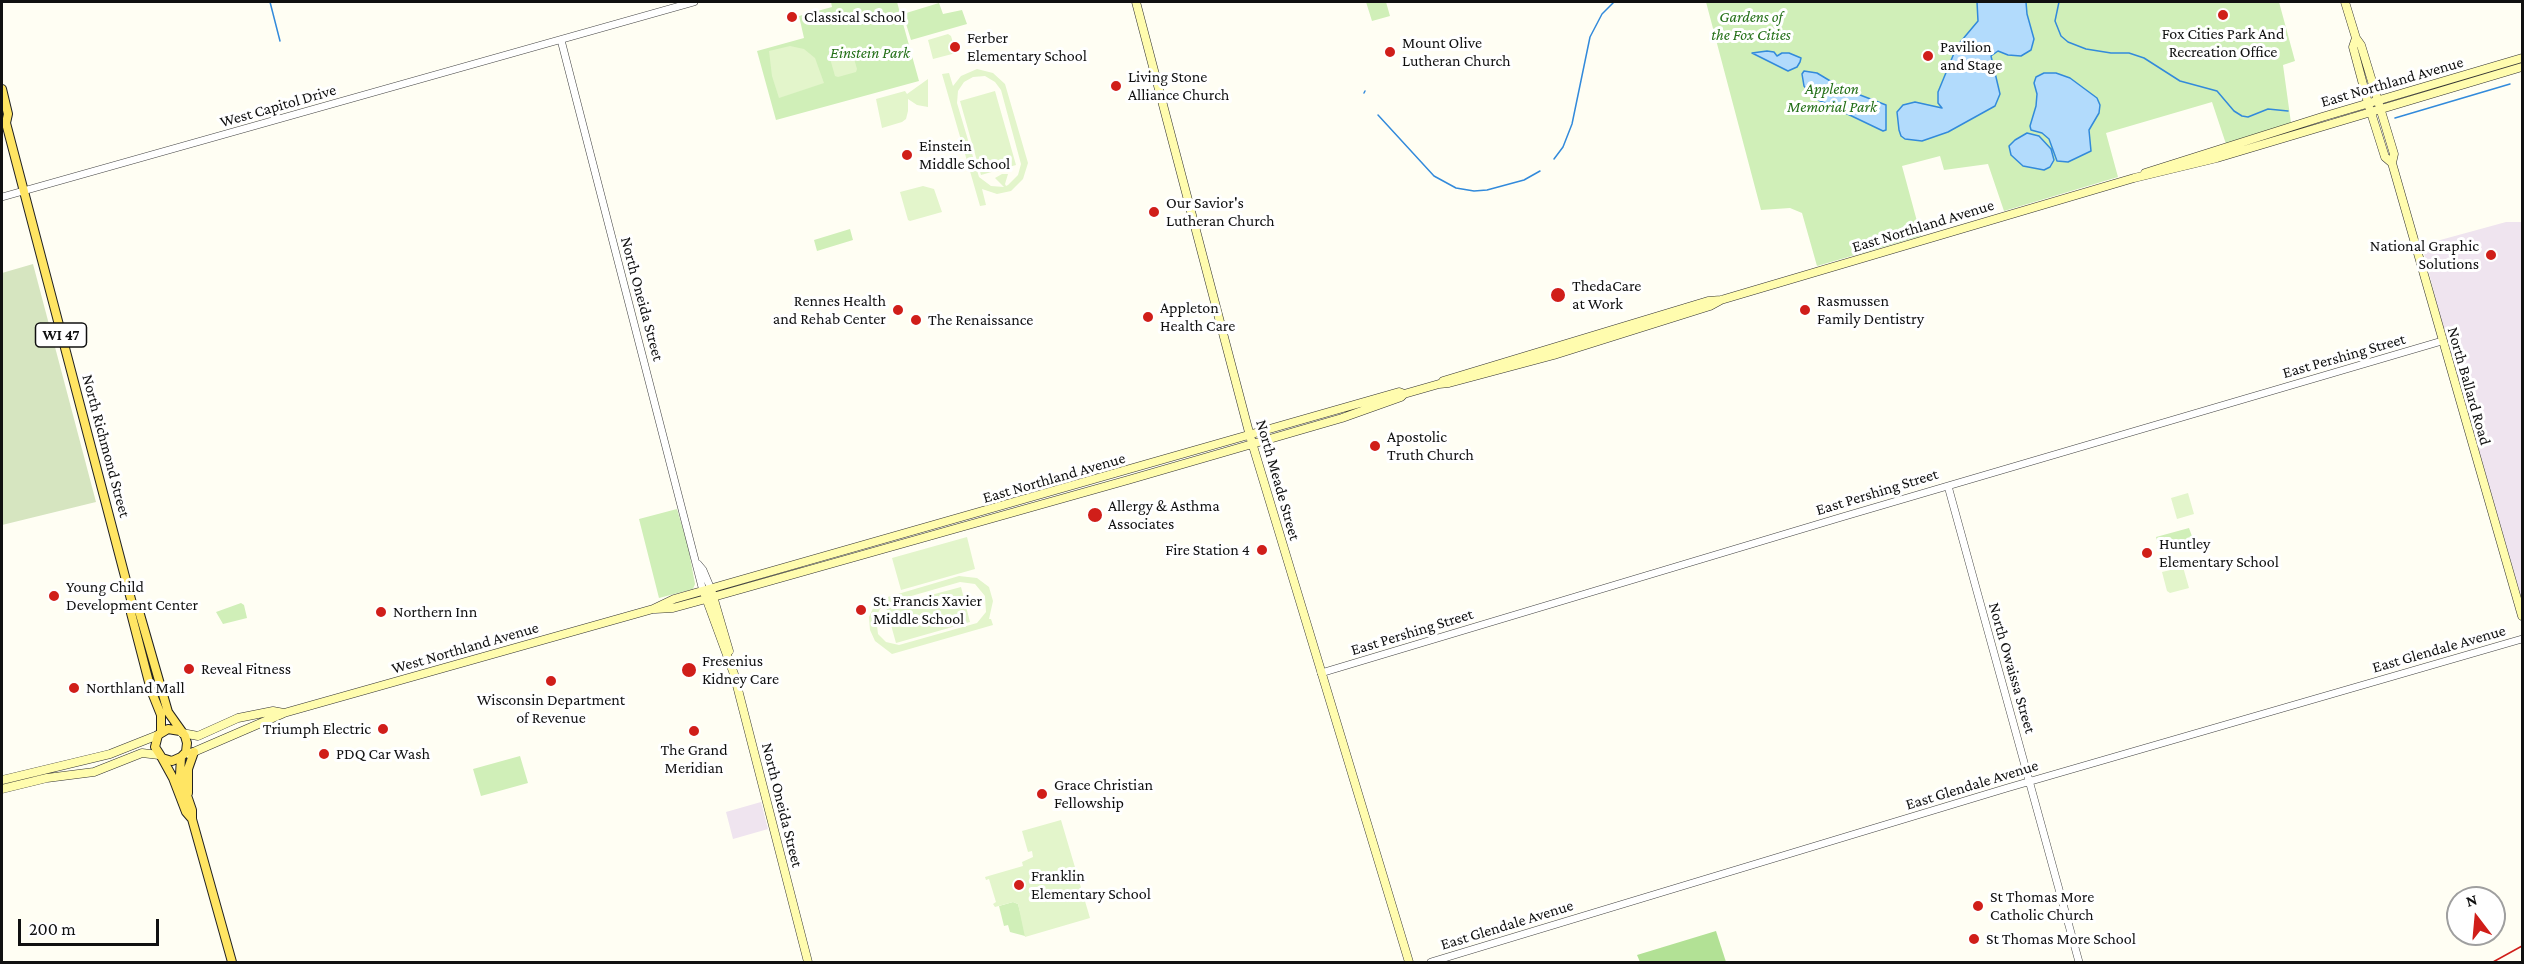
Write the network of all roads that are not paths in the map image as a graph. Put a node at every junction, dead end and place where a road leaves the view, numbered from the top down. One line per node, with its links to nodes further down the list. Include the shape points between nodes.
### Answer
1 (694, 2): 5 (street, West Capitol Drive)
2 (1136, 2): 19 (main road, North Meade Street)
3 (2344, 2): 4 (main road, North Ballard Road)
4 (2356, 38): 9 (main road, North Ballard Road); 10 (main road, North Ballard Road, via 2353,47)
5 (561, 40): 16 (street, West Capitol Drive); 21 (street, North Oneida Street, via 697,572)
6 (2523, 58): 9 (main road, East Northland Avenue)
7 (2523, 67): 11 (main road, East Northland Avenue)
8 (2, 89): 13 (main road, North Richmond Street / WI 47, via 8,114)
9 (2378, 100): 10 (main road, East Northland Avenue); 11 (main road, North Ballard Road)
10 (2368, 103): 12 (main road, North Ballard Road); 15 (main road, East Northland Avenue)
11 (2381, 110): 12 (main road, East Northland Avenue); 14 (main road, North Ballard Road, via 2394,154)
12 (2371, 112): 14 (main road, North Ballard Road, via 2385,157); 15 (main road, East Northland Avenue, via 2196,164)
13 (3, 118): 16 (main road, North Richmond Street / WI 47)
14 (2392, 163): 18 (main road, North Ballard Road)
15 (2133, 178): 19 (main road, East Northland Avenue, via 1721,300 1573,349 1458,381 1399,392)
16 (24, 191): 17 (street, West Capitol Drive); 22 (main road, North Richmond Street / WI 47)
17 (2, 197)
18 (2442, 341): 20 (street, East Pershing Street); 23 (main road, North Ballard Road)
19 (1251, 440): 21 (main road, East Northland Avenue); 25 (main road, North Meade Street)
20 (1948, 486): 25 (street, East Pershing Street); 33 (street, North Owaissa Street)
21 (708, 594): 26 (main road, West Northland Avenue); 38 (main road, North Oneida Street, via 729,648)
22 (133, 607): 27 (main road, North Richmond Street / WI 47, via 139,611 164,701); 28 (main road, North Richmond Street / WI 47, via 130,613 161,715)
23 (2523, 616)
24 (2523, 639): 33 (street, East Glendale Avenue)
25 (1321, 673): 39 (main road, North Meade Street)
26 (284, 713): 27 (main road, West Northland Avenue, via 273,711 238,718 197,736); 29 (main road, West Northland Avenue)
27 (181, 732): 28 (main road, via 168,729); 31 (main road, via 187,744)
28 (160, 734): 30 (main road, via 155,747); 32 (main road, via 110,754)
29 (194, 752): 31 (main road, West Northland Avenue); 35 (main road, via 188,769)
30 (160, 756): 31 (main road, via 172,761); 34 (main road, via 138,754 94,772); 36 (main road)
31 (182, 756): 35 (main road, via 180,775)
32 (2, 780)
33 (2030, 782): 40 (street, East Glendale Avenue); 41 (street, North Owaissa Street)
34 (2, 789)
35 (188, 794): 36 (main road)
36 (192, 819): 37 (main road)
37 (232, 963)
38 (808, 963)
39 (1409, 963)
40 (1431, 963)
41 (2079, 963)

